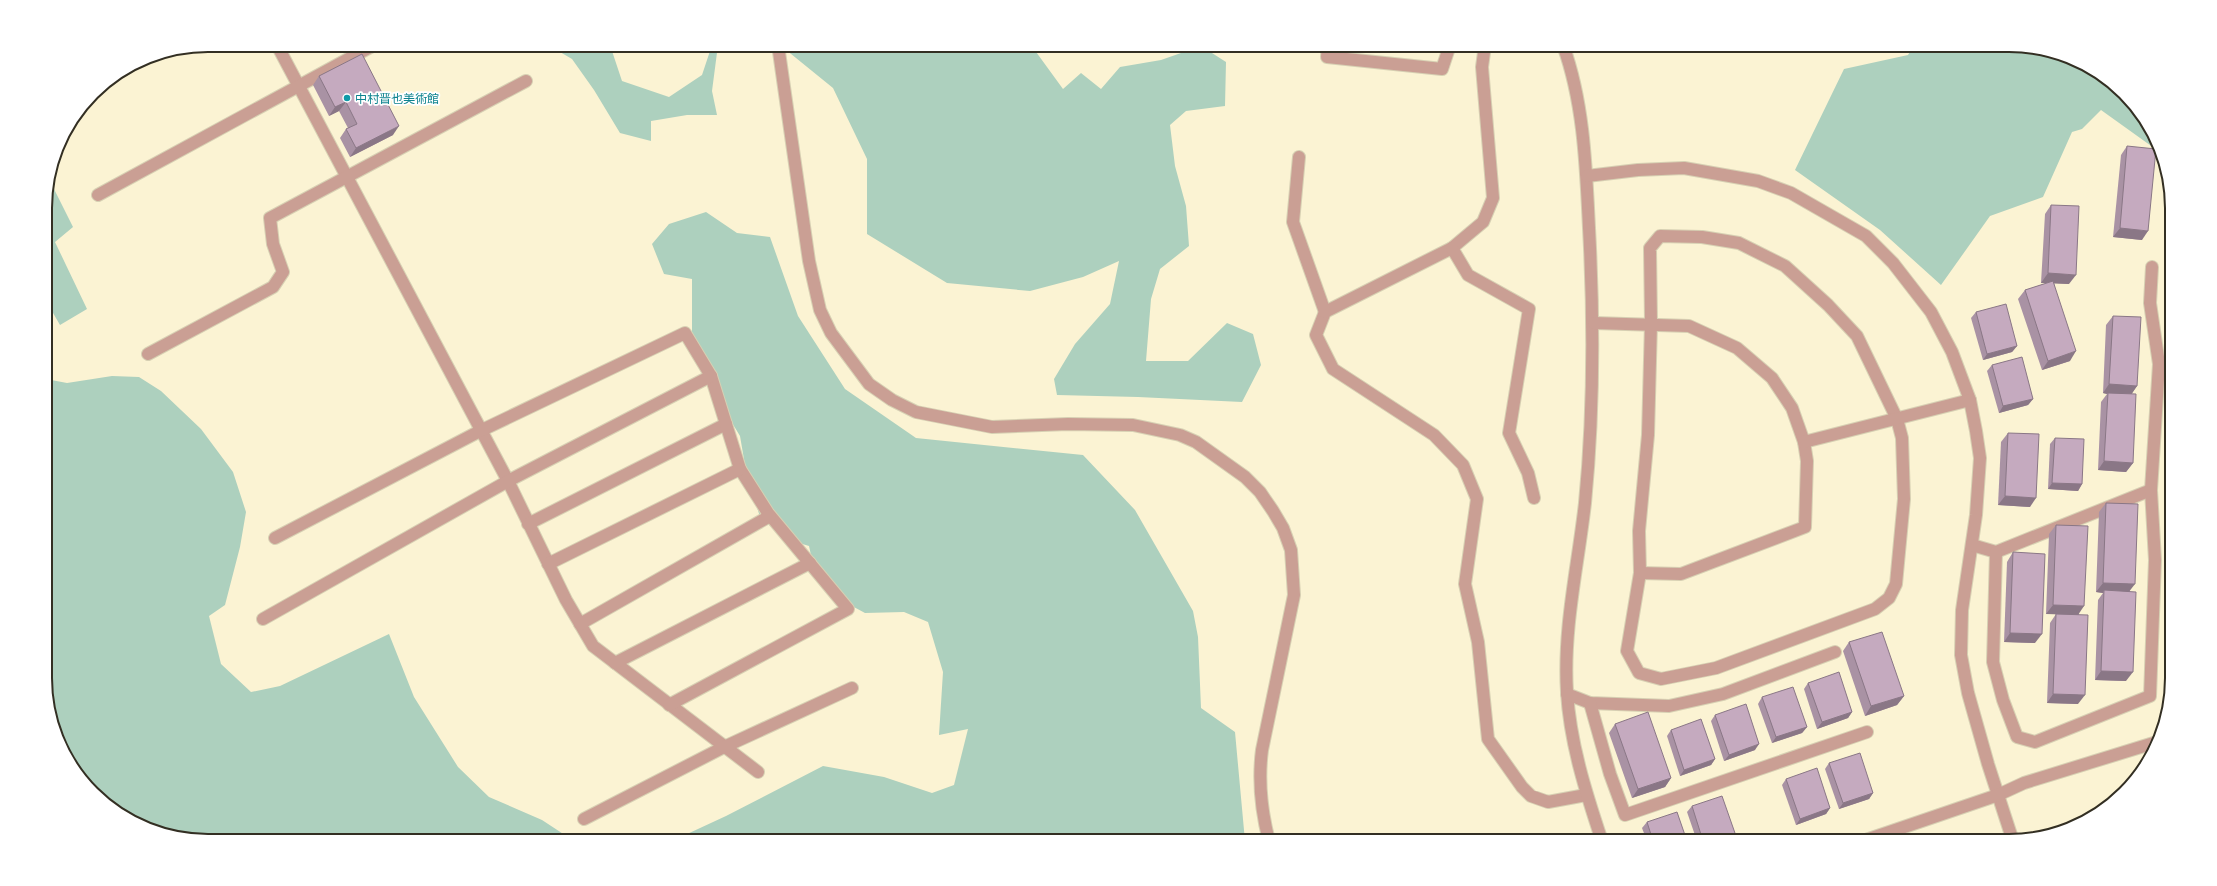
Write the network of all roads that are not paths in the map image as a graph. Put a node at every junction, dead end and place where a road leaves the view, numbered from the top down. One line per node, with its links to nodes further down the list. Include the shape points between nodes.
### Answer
1 (280, 52): 9 (street)
2 (361, 52): 9 (street)
3 (779, 52): 53 (street, via 809,261 820,310 830,333 869,384 916,412 992,427 1133,425 1180,435 1196,442 1245,477 1260,492 1273,511 1291,550 1294,595 1258,776)
4 (1327, 52): 5 (street, via 1327,57 1442,69)
5 (1448, 52)
6 (1484, 52): 14 (street, via 1482,67 1493,198 1483,222)
7 (1565, 52): 11 (street, via 1579,107)
8 (526, 81): 12 (street)
9 (298, 86): 12 (street); 13 (street)
10 (1299, 157): 16 (street, via 1293,222)
11 (1586, 176): 17 (street); 21 (street, via 1684,168 1719,173 1778,188 1832,215 1866,236 1893,263 1931,312 1952,352)
12 (346, 177): 19 (street, via 270,218 274,244 283,272 273,287); 24 (street)
13 (98, 195)
14 (1452, 248): 16 (street); 29 (street, via 1468,275 1529,308 1510,433 1528,473)
15 (2152, 267): 28 (street, via 2150,303 2159,364)
16 (1325, 312): 50 (street, via 1316,335 1333,369 1434,435 1463,465 1478,499 1465,584 1478,642 1488,739 1531,796 1548,802)
17 (1594, 323): 18 (street); 43 (street, via 1592,432 1585,506 1568,617)
18 (1651, 323): 22 (street, via 1650,248 1660,236 1702,237 1739,243 1785,266 1828,305 1857,336); 25 (street, via 1689,326 1737,348 1772,378 1792,408); 37 (street, via 1648,435 1639,531)
19 (148, 354)
20 (710, 376): 23 (street); 24 (street, via 685,333); 27 (street)
21 (1970, 400): 22 (street); 33 (street, via 1980,458)
22 (1897, 419): 25 (street); 37 (street, via 1902,438 1904,500 1896,584 1889,598 1875,609 1716,668 1661,679 1639,673 1628,651)
23 (726, 424): 26 (street); 31 (street)
24 (480, 431): 27 (street); 32 (street)
25 (1804, 442): 37 (street, via 1807,461 1805,527 1681,574)
26 (740, 470): 30 (street); 36 (street)
27 (508, 481): 31 (street); 38 (street)
28 (2151, 490): 34 (street); 34 (street, via 2155,560 2150,696 2035,742 2017,737 2003,700 1994,662)
29 (1534, 498)
30 (770, 516): 35 (street); 39 (street)
31 (528, 524): 36 (street)
32 (275, 538)
33 (1972, 545): 34 (street); 51 (street, via 1962,610 1961,655 1968,693)
34 (1996, 552)
35 (810, 563): 41 (street); 45 (street, via 848,609)
36 (548, 564): 39 (street)
37 (1640, 573)
38 (263, 619)
39 (580, 624): 41 (street, via 593,646)
40 (1835, 652): 44 (street, via 1723,694 1669,706)
41 (615, 663): 45 (street)
42 (852, 688): 48 (street)
43 (1567, 694): 44 (street); 50 (street, via 1572,736)
44 (1590, 703): 46 (street, via 1610,774 1626,815)
45 (669, 705): 48 (street)
46 (1867, 732)
47 (2150, 744): 51 (street, via 2024,783)
48 (724, 747): 49 (street); 52 (street)
49 (758, 772)
50 (1586, 795): 54 (street)
51 (1998, 795): 55 (street); 56 (street)
52 (584, 819)
53 (1268, 834)
54 (1600, 834)
55 (1884, 834)
56 (2011, 834)

